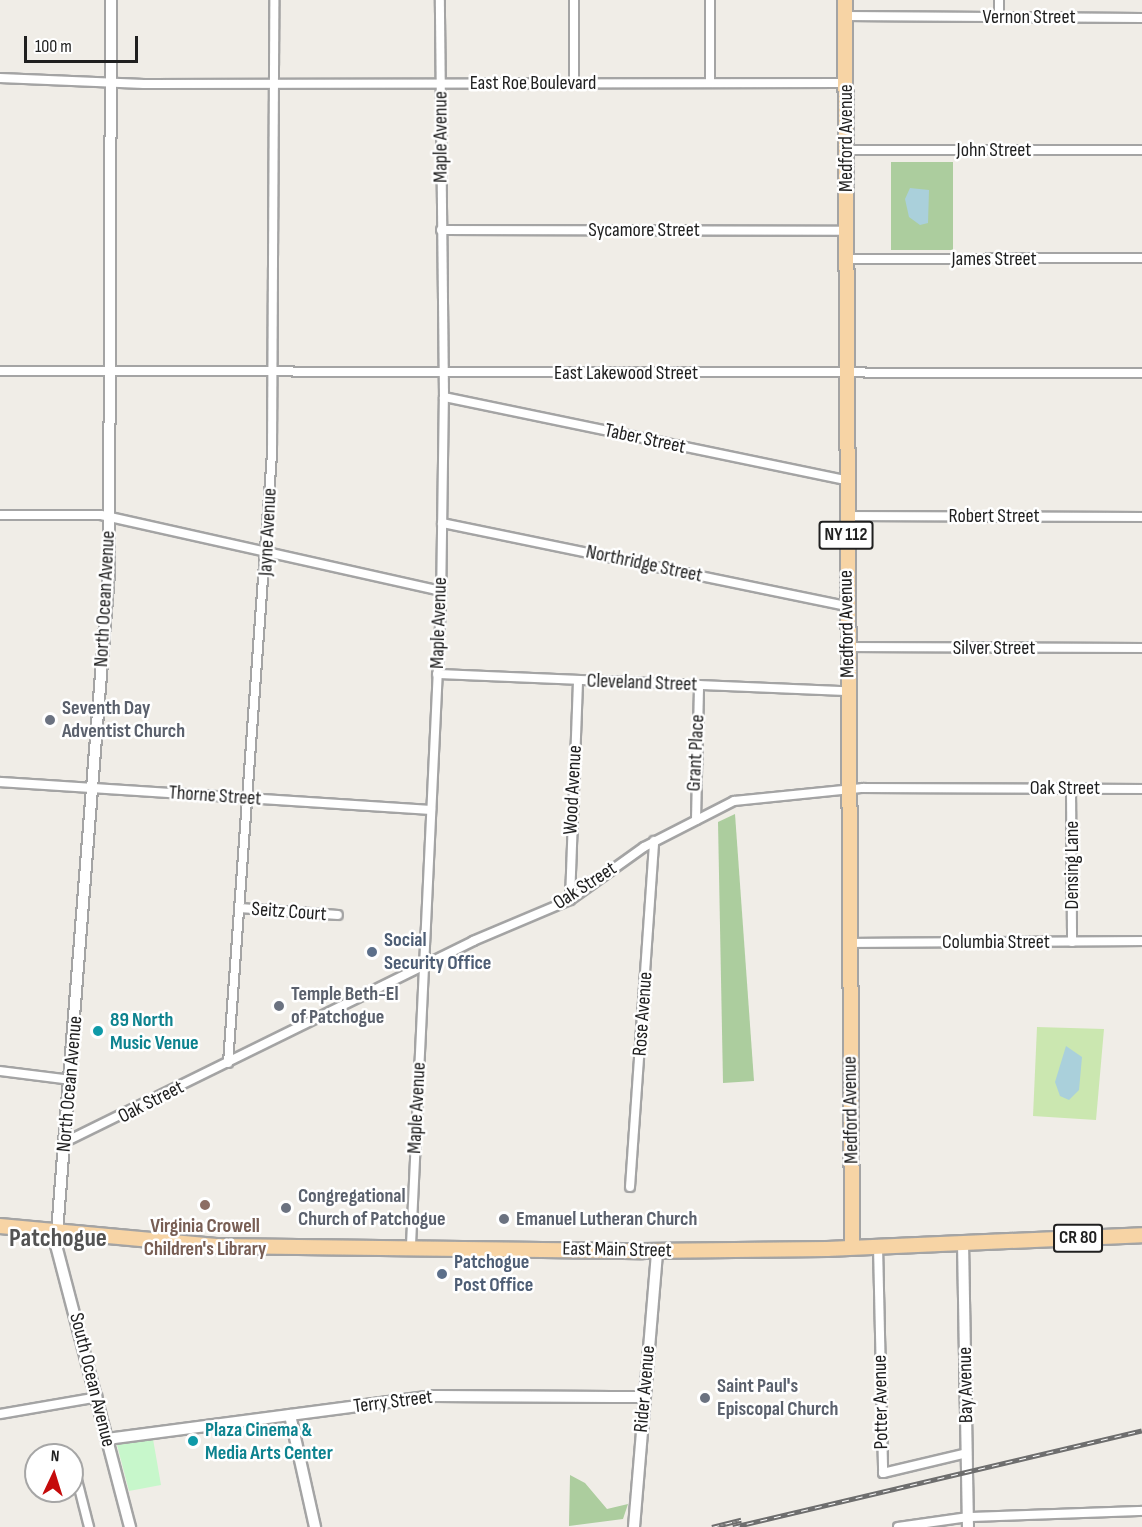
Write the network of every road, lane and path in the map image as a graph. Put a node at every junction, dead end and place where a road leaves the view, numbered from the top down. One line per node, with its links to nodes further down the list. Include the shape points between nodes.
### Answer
1 (111, 0): 15 (street, North Ocean Avenue)
2 (274, 0): 16 (street, Jayne Avenue)
3 (440, 0): 17 (street, Maple Avenue)
4 (574, 0): 12 (street)
5 (710, 0): 13 (street)
6 (845, 0): 8 (main road, Medford Avenue / NY 112)
7 (999, 0): 9 (street)
8 (845, 16): 9 (street, Vernon Street); 14 (main road, Medford Avenue / NY 112)
9 (999, 17): 10 (street, Vernon Street)
10 (1142, 18)
11 (0, 78): 15 (street, East Roe Boulevard)
12 (574, 83): 13 (street, East Roe Boulevard); 17 (street, East Roe Boulevard)
13 (710, 83): 14 (street, East Roe Boulevard)
14 (846, 83): 18 (main road, Medford Avenue / NY 112)
15 (111, 84): 16 (street, East Roe Boulevard); 25 (street, North Ocean Avenue)
16 (274, 84): 17 (street, East Roe Boulevard); 29 (street, Jayne Avenue)
17 (440, 84): 20 (street, Maple Avenue)
18 (846, 150): 19 (street, John Street); 21 (main road, Medford Avenue / NY 112)
19 (1142, 150)
20 (441, 230): 21 (street, Sycamore Street); 26 (street, Maple Avenue)
21 (846, 231): 23 (main road, Medford Avenue / NY 112)
22 (1142, 258): 23 (street, James Street)
23 (846, 259): 27 (main road, Medford Avenue / NY 112)
24 (0, 370): 25 (street, East Lakewood Street)
25 (109, 372): 29 (street, East Lakewood Street); 35 (street, North Ocean Avenue)
26 (444, 373): 27 (street, East Lakewood Street); 29 (street, East Lakewood Street); 30 (street, Maple Avenue)
27 (846, 373): 28 (street, East Lakewood Street); 31 (main road, Medford Avenue / NY 112)
28 (1142, 373)
29 (272, 374): 37 (street, Jayne Avenue)
30 (444, 397): 31 (street, Taber Street); 36 (street, Maple Avenue)
31 (846, 480): 33 (main road, Medford Avenue / NY 112)
32 (0, 515): 35 (street)
33 (846, 516): 34 (street, Robert Street); 39 (main road, Medford Avenue / NY 112)
34 (1142, 517)
35 (109, 518): 37 (street); 47 (street, North Ocean Avenue)
36 (442, 523): 38 (street, Maple Avenue); 39 (street, Northridge Street)
37 (267, 555): 38 (street); 51 (street, Jayne Avenue)
38 (441, 591): 42 (street, Maple Avenue)
39 (847, 606): 40 (main road, Medford Avenue / NY 112)
40 (847, 647): 41 (street, Silver Street); 45 (main road, Medford Avenue / NY 112)
41 (1142, 648)
42 (437, 674): 43 (street, Cleveland Street); 52 (street, Maple Avenue)
43 (578, 681): 44 (street, Cleveland Street); 55 (street, Wood Avenue)
44 (699, 685): 45 (street, Cleveland Street); 53 (street, Grant Place)
45 (848, 691): 49 (main road, Medford Avenue / NY 112)
46 (0, 782): 47 (street, Thorne Street)
47 (93, 788): 51 (street, Thorne Street); 64 (street, North Ocean Avenue)
48 (1071, 788): 49 (street, Oak Street); 50 (street, Oak Street); 59 (street, Densing Lane)
49 (848, 789): 53 (street, Oak Street, via 739,800); 60 (main road, Medford Avenue / NY 112)
50 (1142, 789)
51 (248, 799): 52 (street, Thorne Street); 56 (street, Jayne Avenue)
52 (431, 810): 61 (street, Maple Avenue)
53 (696, 820): 54 (street, Oak Street)
54 (654, 841): 55 (street, Oak Street); 66 (street, Rose Avenue)
55 (570, 900): 61 (street, Oak Street)
56 (240, 908): 57 (street, Seitz Court); 62 (street, Jayne Avenue)
57 (338, 915)
58 (1142, 941): 59 (street, Columbia Street)
59 (1072, 942): 60 (street, Columbia Street)
60 (849, 943): 73 (main road, Medford Avenue / NY 112)
61 (424, 965): 62 (street, Oak Street); 71 (street, Maple Avenue)
62 (228, 1063): 65 (street, Oak Street)
63 (0, 1071): 64 (street)
64 (71, 1080): 65 (street, North Ocean Avenue)
65 (65, 1142): 68 (street, North Ocean Avenue)
66 (630, 1187)
67 (0, 1226): 68 (main road, East Main Street)
68 (56, 1233): 71 (main road, East Main Street, via 216,1246); 75 (street, South Ocean Avenue)
69 (1142, 1235): 70 (main road, East Main Street / CR 80)
70 (963, 1242): 72 (main road, East Main Street); 80 (street, Bay Avenue)
71 (411, 1245): 74 (main road, East Main Street)
72 (878, 1246): 73 (main road, East Main Street); 80 (street, Potter Avenue, via 883,1473)
73 (852, 1247): 74 (main road, East Main Street)
74 (657, 1251): 76 (street, Rider Avenue)
75 (98, 1396): 77 (street); 79 (street, South Ocean Avenue)
76 (645, 1397): 78 (street, Terry Street, via 434,1396); 87 (street, Rider Avenue)
77 (0, 1414)
78 (290, 1415): 79 (street, Terry Street); 86 (street)
79 (107, 1439): 85 (street, South Ocean Avenue)
80 (967, 1453): 83 (street, Bay Avenue)
81 (83, 1503): 84 (street)
82 (1142, 1511): 83 (street)
83 (968, 1522): 88 (street)
84 (89, 1527)
85 (130, 1527)
86 (315, 1527)
87 (634, 1527)
88 (898, 1527)

